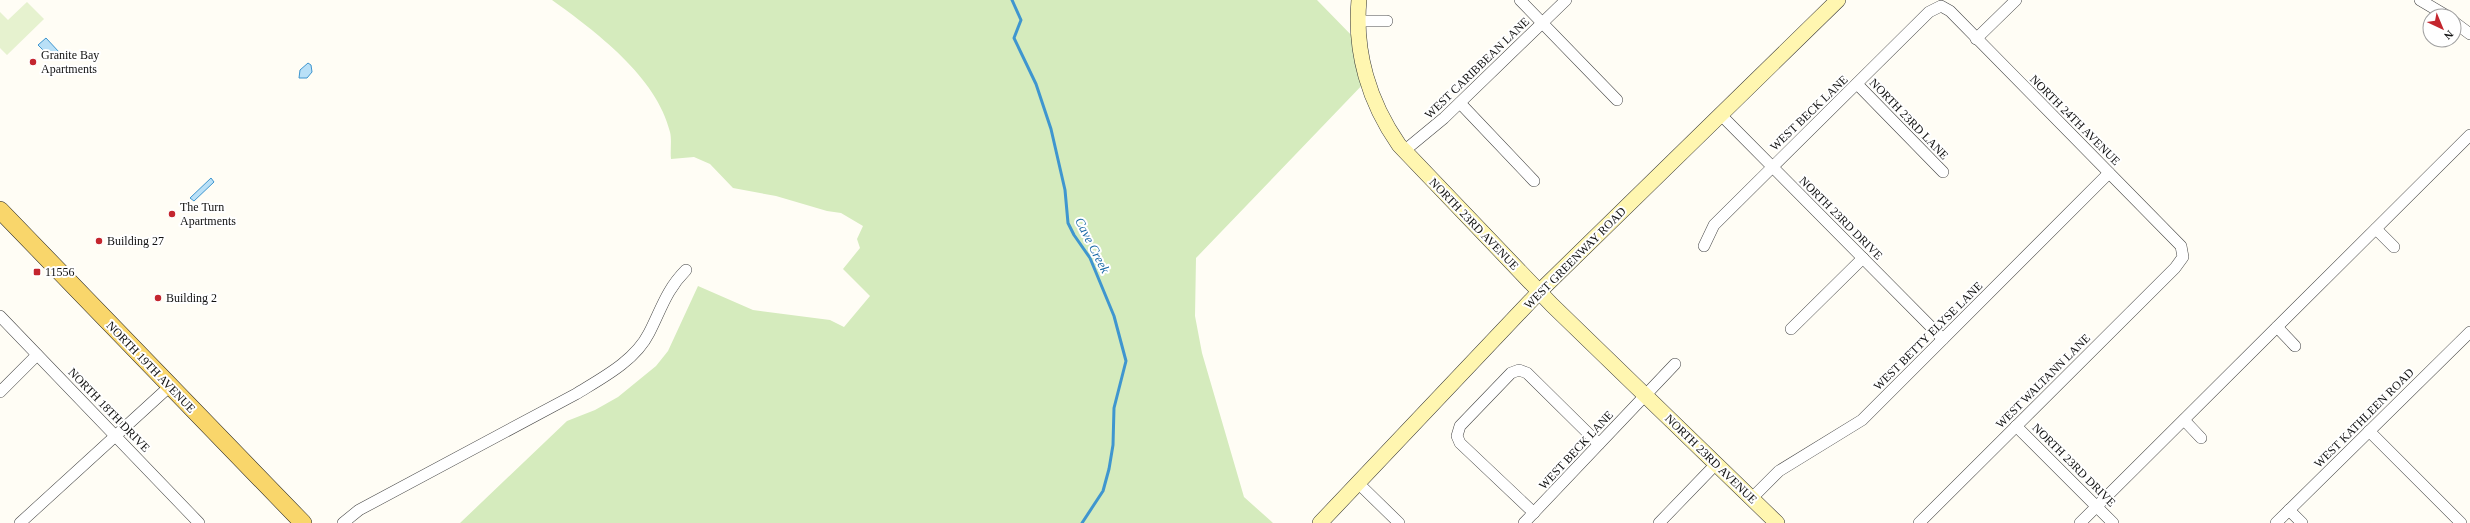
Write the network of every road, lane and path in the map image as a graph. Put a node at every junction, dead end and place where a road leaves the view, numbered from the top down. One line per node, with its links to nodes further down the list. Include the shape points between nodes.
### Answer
1 (1359, 0): 9 (main road, NORTH 23RD AVENUE)
2 (1520, 0): 11 (street)
3 (1566, 0): 11 (street, WEST CARIBBEAN LANE)
4 (1838, 0): 16 (main road, WEST GREENWAY ROAD)
5 (2016, 0): 12 (street)
6 (2420, 0): 8 (street)
7 (1941, 6): 12 (street, NORTH 24TH AVENUE, via 1950,11); 13 (street, WEST BECK LANE, via 1929,12)
8 (2434, 8)
9 (1358, 21): 10 (street); 18 (main road, NORTH 23RD AVENUE, via 1362,63 1370,91 1390,132)
10 (1387, 21)
11 (1542, 23): 14 (street); 15 (street, WEST CARIBBEAN LANE)
12 (1976, 39): 21 (street, NORTH 24TH AVENUE)
13 (1857, 84): 19 (street, WEST BECK LANE); 20 (street, NORTH 23RD LANE)
14 (1617, 100)
15 (1460, 103): 18 (street, WEST CARIBBEAN LANE); 22 (street)
16 (1721, 115): 19 (street, NORTH 23RD DRIVE); 30 (main road, WEST GREENWAY ROAD)
17 (2470, 135): 24 (street)
18 (1404, 151): 30 (main road, NORTH 23RD AVENUE)
19 (1772, 166): 25 (street, WEST BECK LANE, via 1714,225); 28 (street, NORTH 23RD DRIVE)
20 (1943, 172)
21 (2109, 173): 27 (street, NORTH 24TH AVENUE, via 2181,246); 35 (street, WEST BETTY ELYSE LANE)
22 (1534, 181)
23 (0, 210): 39 (main road, NORTH 19TH AVENUE)
24 (2376, 229): 26 (street); 32 (street)
25 (1704, 246)
26 (2394, 247)
27 (2183, 257): 43 (street, WEST WALTANN LANE, via 2175,268)
28 (1863, 258): 33 (street); 35 (street, NORTH 23RD DRIVE)
29 (686, 270): 57 (street, via 672,285 649,334 633,354 610,372 576,394 359,510)
30 (1539, 292): 41 (main road, NORTH 23RD AVENUE); 49 (main road, WEST GREENWAY ROAD)
31 (0, 316): 37 (street, NORTH 18TH DRIVE)
32 (2277, 327): 36 (street); 42 (street)
33 (1791, 330)
34 (2470, 332): 44 (street, WEST KATHLEEN ROAD)
35 (1943, 339): 50 (street, WEST BETTY ELYSE LANE, via 1862,420 1779,471)
36 (2295, 346)
37 (37, 355): 40 (street); 45 (street, NORTH 18TH DRIVE)
38 (1675, 364): 41 (street)
39 (169, 387): 45 (street); 56 (main road, NORTH 19TH AVENUE)
40 (0, 392)
41 (1646, 395): 47 (street, WEST BECK LANE); 48 (main road, NORTH 23RD AVENUE)
42 (2184, 420): 46 (street); 51 (street)
43 (2016, 426): 51 (street, NORTH 23RD DRIVE); 63 (street, WEST WALTANN LANE)
44 (2369, 432): 52 (street, WEST KATHLEEN ROAD); 68 (street)
45 (116, 436): 54 (street, NORTH 18TH DRIVE); 55 (street)
46 (2201, 438)
47 (1600, 444): 53 (street, WEST BECK LANE); 53 (street, via 1527,372 1519,370 1511,373 1460,426 1457,436 1460,443)
48 (1716, 464): 50 (main road, NORTH 23RD AVENUE); 61 (street)
49 (1358, 483): 58 (main road, WEST GREENWAY ROAD); 59 (street)
50 (1752, 498): 62 (main road, NORTH 23RD AVENUE)
51 (2097, 507): 64 (street); 65 (street, NORTH 23RD DRIVE)
52 (2289, 510): 66 (street, WEST KATHLEEN ROAD); 67 (street)
53 (1534, 513): 60 (street, WEST BECK LANE)
54 (192, 521)
55 (20, 523)
56 (303, 523)
57 (342, 523)
58 (1320, 523)
59 (1399, 523)
60 (1524, 523)
61 (1659, 523)
62 (1777, 523)
63 (1919, 523)
64 (2080, 523)
65 (2113, 523)
66 (2276, 523)
67 (2302, 523)
68 (2462, 523)

